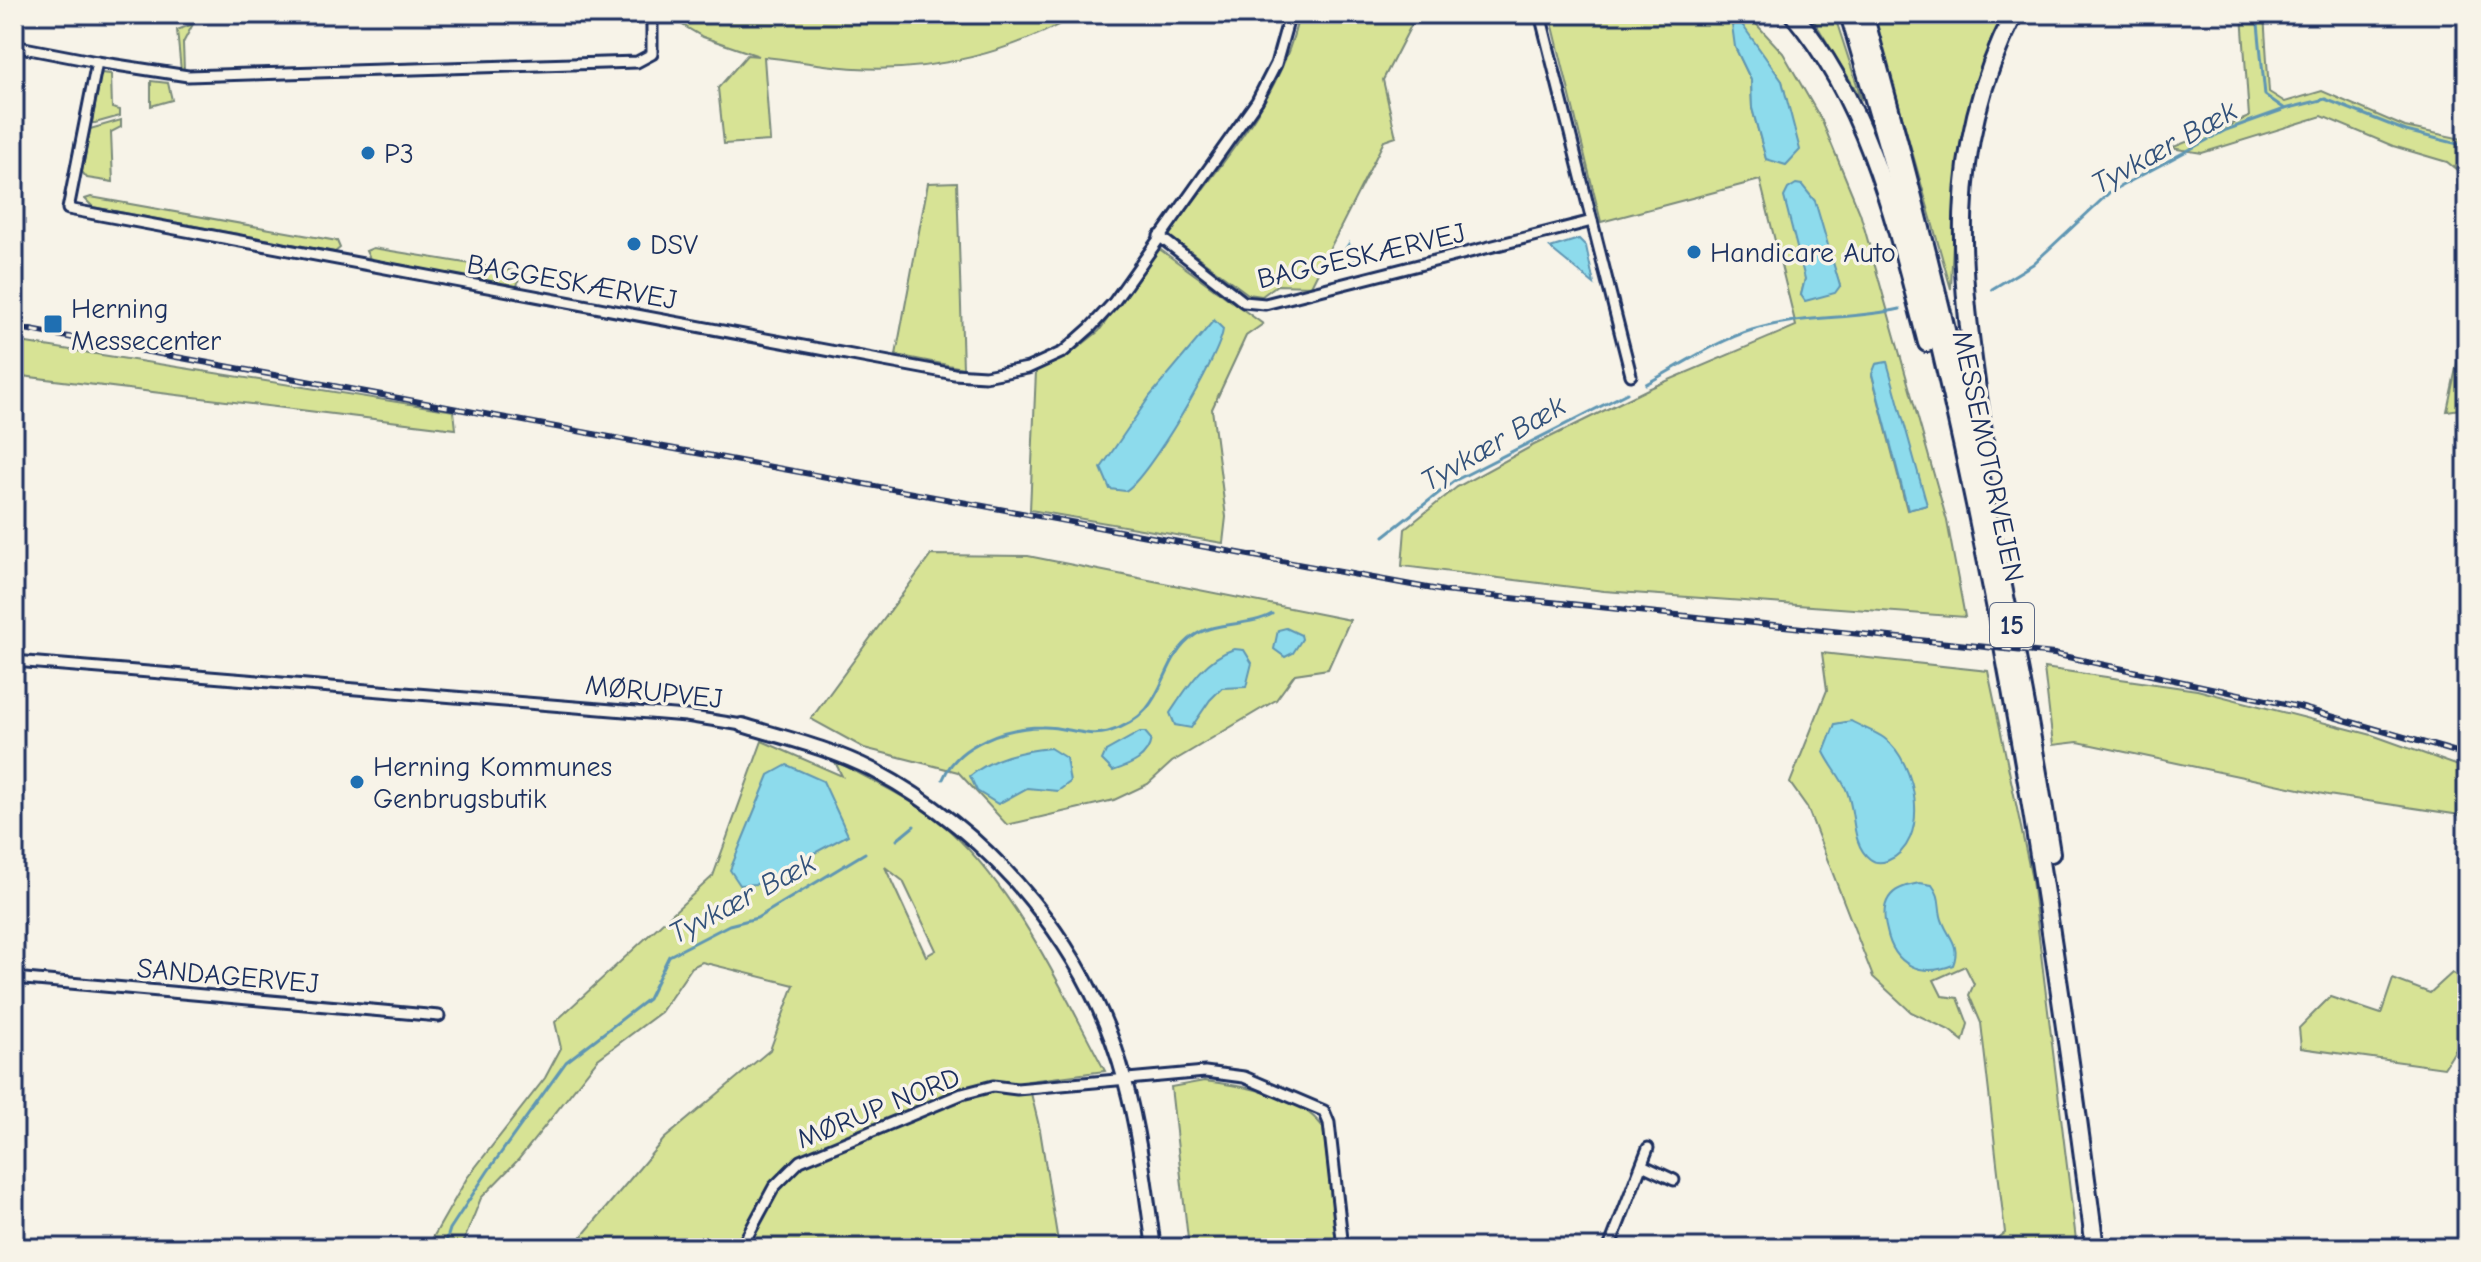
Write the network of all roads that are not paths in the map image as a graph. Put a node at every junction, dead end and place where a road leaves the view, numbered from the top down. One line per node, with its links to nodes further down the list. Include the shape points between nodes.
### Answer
1 (652, 14): 9 (street, via 652,54 637,62 211,76)
2 (1290, 14): 11 (street, BAGGESKÆRVEJ, via 1276,64 1257,101)
3 (1540, 14): 10 (street)
4 (1793, 14): 13 (highway, via 1835,75 1876,162)
5 (1849, 14): 13 (highway, MESSEMOTORVEJEN / 15, via 1923,275)
6 (1864, 14): 14 (highway, MESSEMOTORVEJEN / 15, via 1943,308)
7 (2014, 14): 14 (highway, via 1980,99 1967,150 1960,233)
8 (14, 46): 9 (street)
9 (97, 62): 11 (street, BAGGESKÆRVEJ, via 68,209 954,374 985,376 1028,368 1063,352 1114,302)
10 (1592, 221): 11 (street, BAGGESKÆRVEJ, via 1265,304 1244,302); 12 (street)
11 (1159, 236)
12 (1631, 375)
13 (1978, 522): 27 (highway, MESSEMOTORVEJEN / 15, via 2049,908)
14 (2000, 562): 27 (highway, MESSEMOTORVEJEN / 15, via 2061,919 2086,1121)
15 (14, 661): 16 (street, MØRUPVEJ, via 686,716)
16 (742, 725): 19 (street, MØRUPVEJ, via 872,770 954,822 1000,865 1070,954)
17 (14, 978): 18 (street, SANDAGERVEJ)
18 (439, 1016)
19 (1125, 1079): 23 (street, MØRUP NORD, via 1017,1089 993,1086 800,1161 774,1187); 24 (street, MØRUPVEJ); 25 (street, via 1205,1072 1244,1077 1324,1111)
20 (1648, 1148): 21 (street)
21 (1642, 1165): 22 (street); 26 (street)
22 (1674, 1180)
23 (741, 1248)
24 (1154, 1248)
25 (1343, 1248)
26 (1609, 1248)
27 (2095, 1248)

